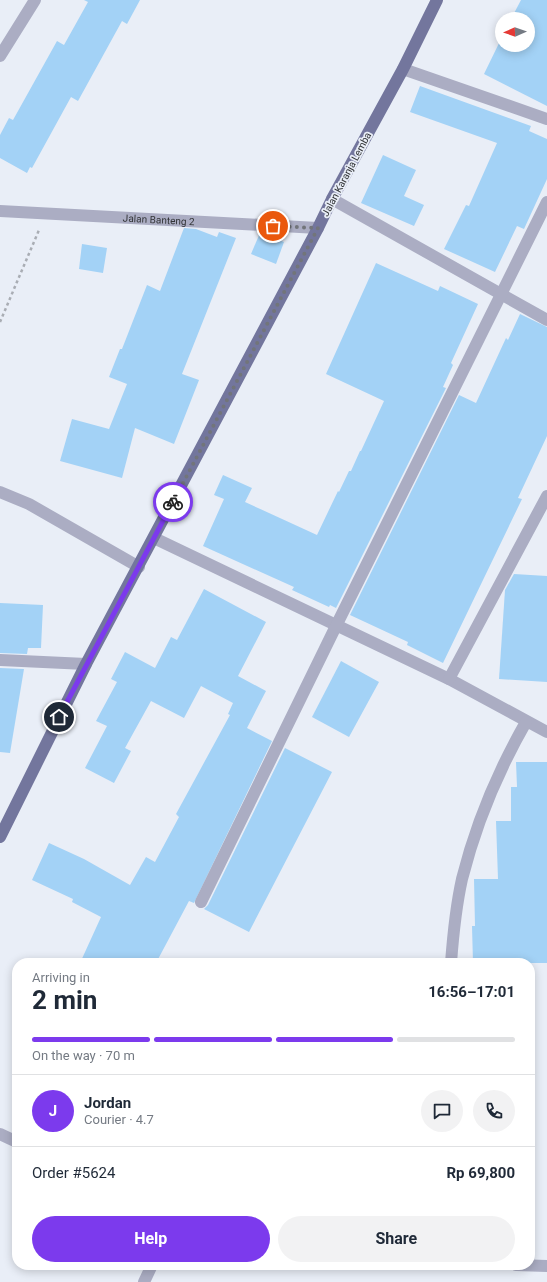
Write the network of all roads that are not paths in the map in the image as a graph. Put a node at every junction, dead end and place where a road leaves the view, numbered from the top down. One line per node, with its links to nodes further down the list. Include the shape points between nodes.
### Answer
1 (35, 0): 3 (street)
2 (437, 0): 4 (main road, Jalan Karanja Lemba)
3 (0, 56)
4 (403, 69): 5 (street); 6 (main road, Jalan Karanja Lemba)
5 (547, 119)
6 (332, 199): 9 (main road, Jalan Karanja Lemba); 10 (street)
7 (547, 202): 10 (street)
8 (0, 211): 9 (street, Jalan Banteng 2)
9 (318, 228): 14 (main road, Jalan Karanja Lemba)
10 (500, 294): 11 (street); 16 (street)
11 (547, 320)
12 (0, 492): 15 (street, via 29,504)
13 (547, 496): 19 (street)
14 (154, 538): 15 (main road, Jalan Karanja Lemba); 16 (street)
15 (139, 566): 18 (main road, Jalan Karanja Lemba)
16 (336, 626): 19 (street); 23 (street)
17 (0, 660): 18 (street)
18 (86, 664): 22 (main road, Jalan Karanja Lemba)
19 (449, 679): 20 (street)
20 (526, 722): 21 (street); 24 (street, via 485,805 474,837 462,880)
21 (547, 732)
22 (0, 837)
23 (201, 902)
24 (451, 958)
25 (0, 1134): 26 (street)
26 (12, 1140)
27 (535, 1266): 28 (street)
28 (547, 1266)
29 (150, 1270): 30 (street)
30 (144, 1282)

